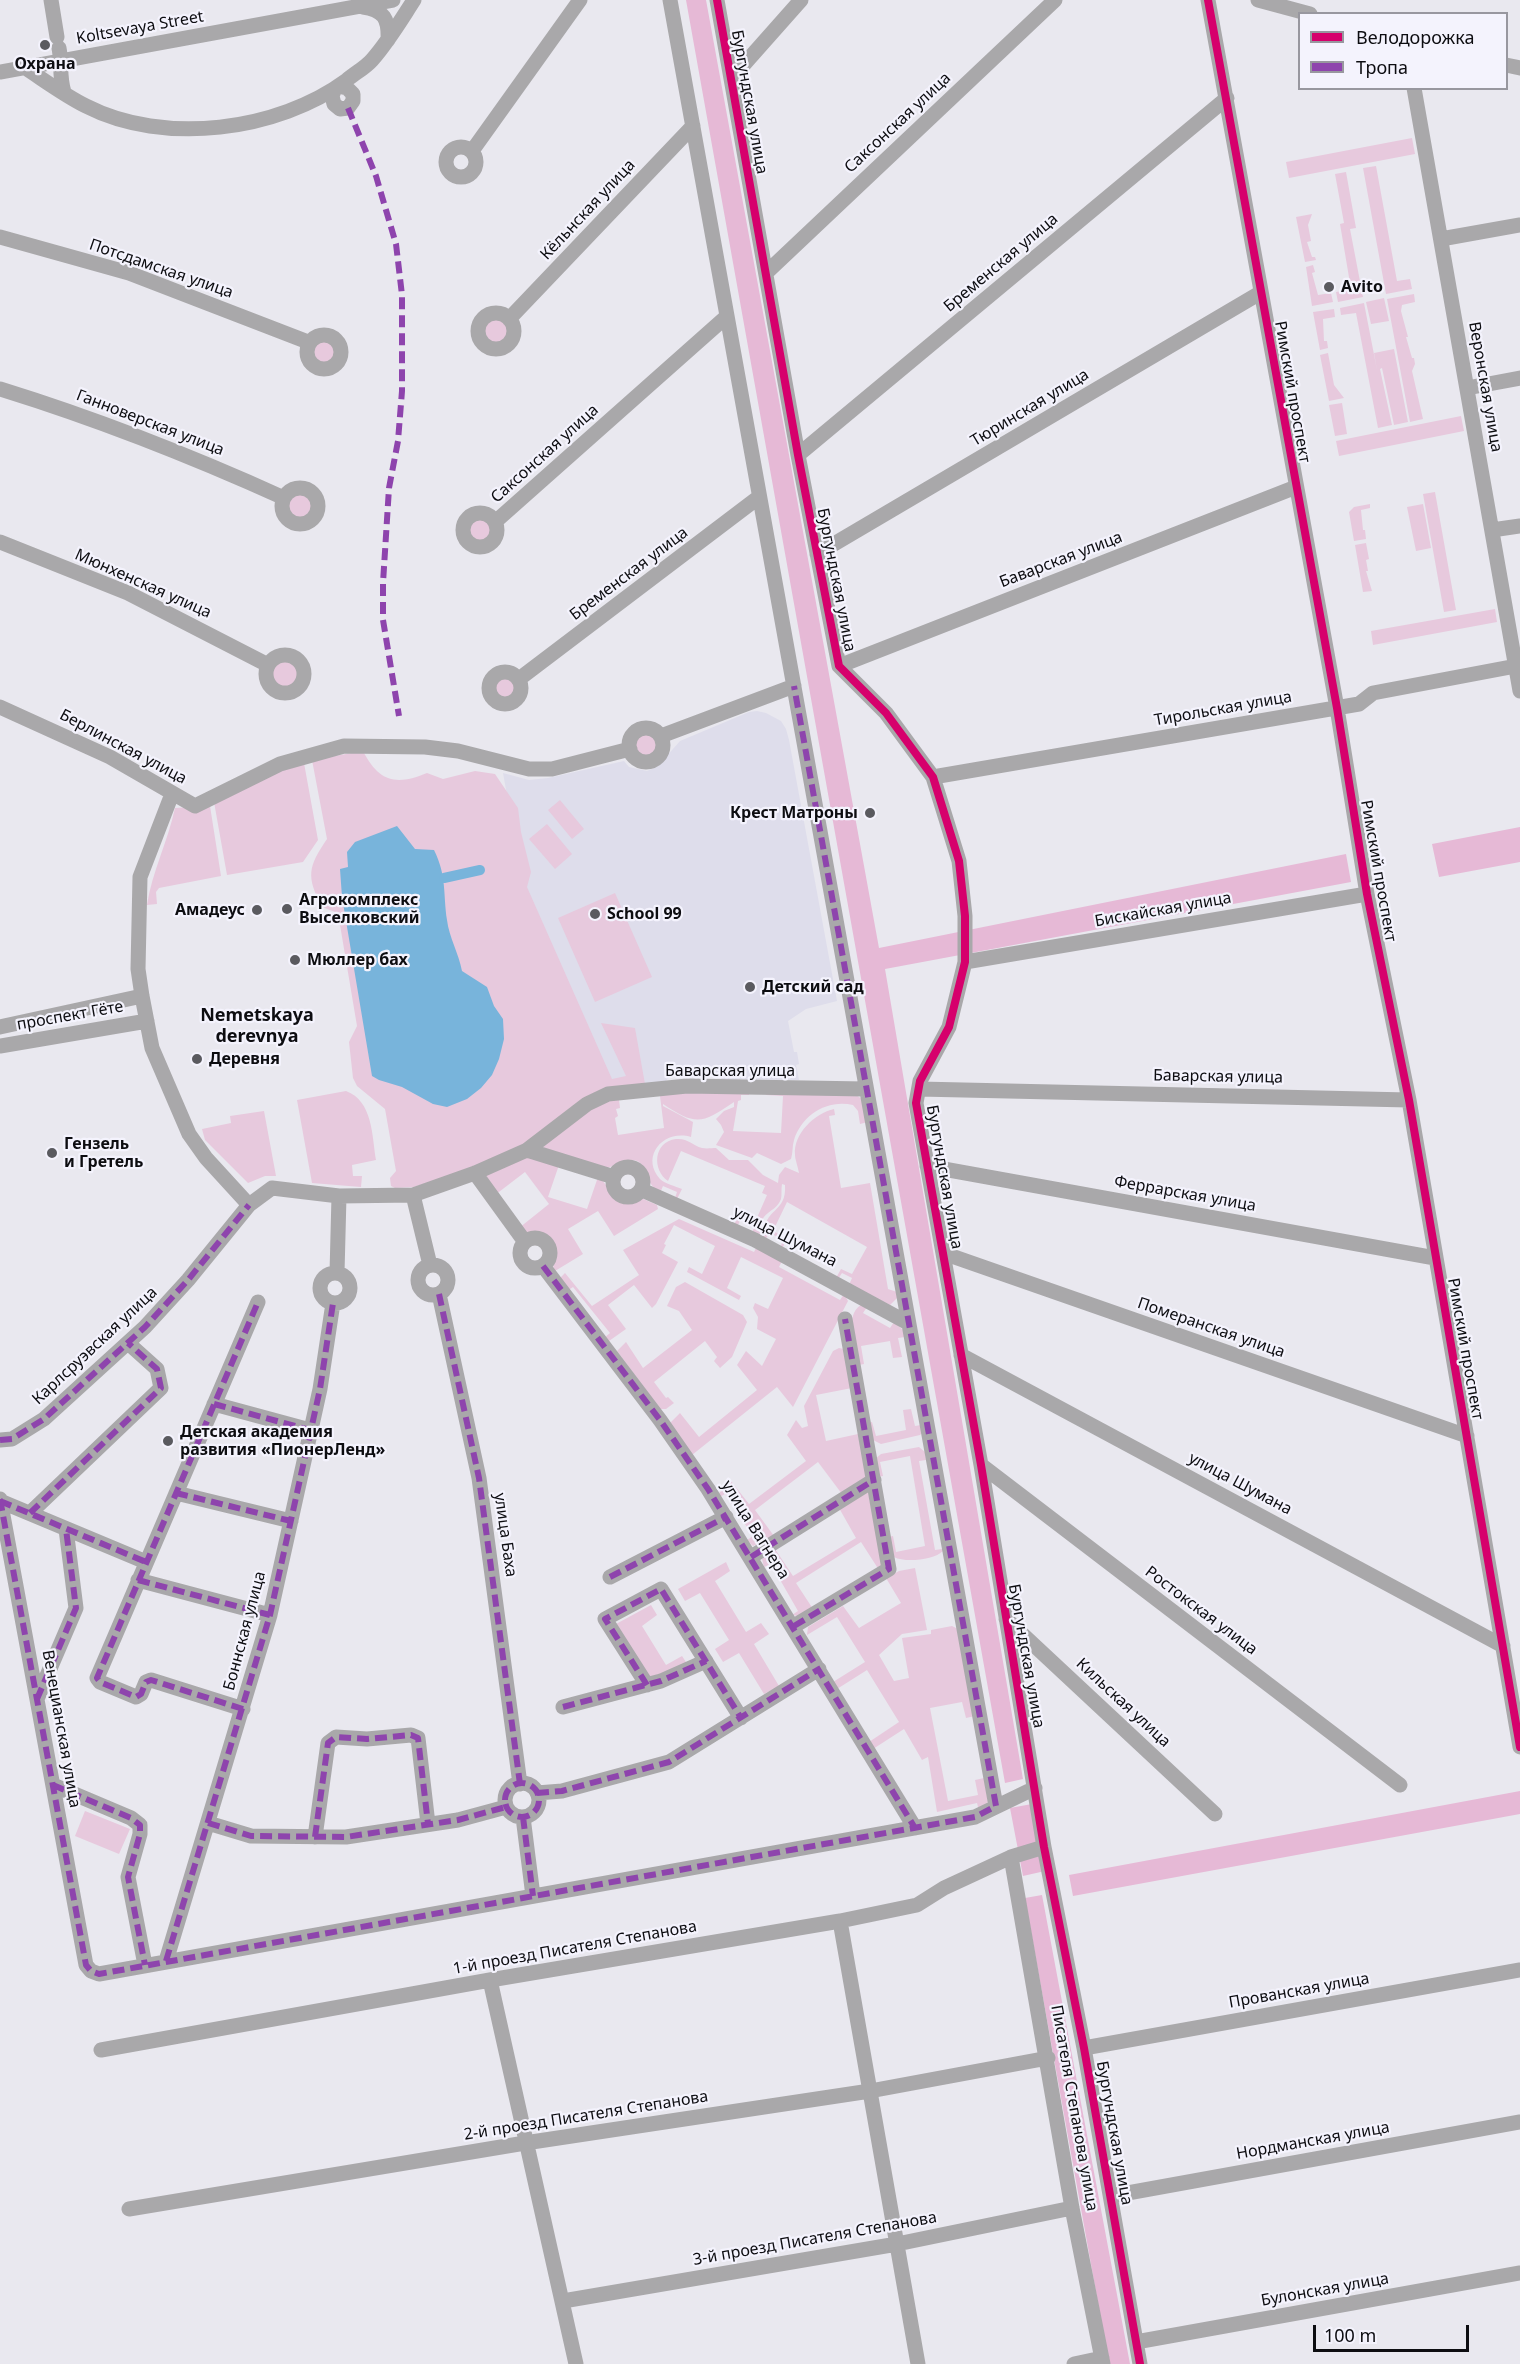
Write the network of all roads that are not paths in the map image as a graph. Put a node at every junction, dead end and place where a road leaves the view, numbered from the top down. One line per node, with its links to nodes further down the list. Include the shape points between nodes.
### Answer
1 (51, 0): 14 (street)
2 (393, 0): 11 (street, Koltsevaya Street)
3 (414, 0): 13 (street)
4 (580, 0): 22 (street)
5 (670, 0): 21 (street)
6 (717, 0): 17 (street, Бургундская улица)
7 (801, 0): 17 (street)
8 (1055, 0): 26 (street, Саксонская улица)
9 (1208, 0): 20 (street, Римский проспект)
10 (1258, 0): 12 (street)
11 (360, 6): 13 (street, via 385,16); 14 (street, Koltsevaya Street)
12 (1303, 12)
13 (388, 40): 19 (street, via 371,62 336,87 270,118 239,125 154,126 87,106)
14 (59, 48): 15 (street, Koltsevaya Street); 19 (street)
15 (24, 67): 16 (street, Koltsevaya Street); 19 (street)
16 (0, 72)
17 (731, 79): 26 (street, Бургундская улица)
18 (1414, 90): 25 (street, Веронская улица)
19 (64, 92)
20 (1227, 98): 27 (street, Римский проспект); 34 (street, Бременская улица)
21 (693, 126): 28 (street); 29 (street, Кёльнская улица)
22 (472, 151)
23 (1520, 225): 25 (street)
24 (0, 237): 30 (street, Потсдамская улица, via 129,273)
25 (1441, 239): 32 (street, Веронская улица)
26 (766, 273): 34 (street, Бургундская улица)
27 (1260, 293): 35 (street, Римский проспект); 42 (street, Тюринская улица)
28 (726, 317): 36 (street); 38 (street, Саксонская улица)
29 (509, 319)
30 (308, 342)
31 (1520, 378): 32 (street)
32 (1467, 388): 40 (street, Веронская улица)
33 (0, 389): 37 (street, Ганноверская улица, via 193,457)
34 (798, 455): 42 (street, Бургундская улица)
35 (1296, 487): 44 (street, Баварская улица); 50 (street, Римский проспект)
36 (759, 497): 46 (street, Бременская улица); 47 (street)
37 (284, 498)
38 (495, 522)
39 (1520, 526): 40 (street)
40 (1492, 531): 45 (street, Веронская улица)
41 (0, 542): 43 (street, Мюнхенская улица, via 128,593)
42 (817, 554): 44 (street, Бургундская улица)
43 (268, 665)
44 (839, 666): 53 (street, Бургундская улица, via 886,713)
45 (1518, 671): 48 (street, Веронская улица); 50 (street, Тирольская улица, via 1373,693 1363,703)
46 (519, 679)
47 (794, 686): 51 (street); 61 (street)
48 (1520, 691)
49 (0, 707): 54 (street, Берлинская улица, via 110,757)
50 (1336, 708): 53 (street, Тирольская улица); 55 (street, Римский проспект)
51 (660, 736): 52 (street, via 647,728 637,730 630,738); 52 (street, via 662,750 652,760 638,760)
52 (630, 749): 54 (street, Берлинская улица, via 552,769 529,769 458,751 344,746 280,764 195,806)
53 (933, 777): 56 (street, Бургундская улица, via 959,861)
54 (172, 794): 57 (street, via 140,877 138,969)
55 (1367, 894): 56 (street, Бискайская улица); 63 (street, Римский проспект)
56 (965, 962): 62 (street, Бургундская улица, via 950,1027)
57 (142, 996): 58 (street); 59 (street, проспект Гёте)
58 (147, 1021): 60 (street, проспект Гёте); 71 (street, via 152,1048 189,1134)
59 (0, 1027)
60 (0, 1047)
61 (865, 1089): 64 (street, Баварская улица, via 687,1086 608,1094 587,1104); 78 (street)
62 (918, 1089): 63 (street, Баварская улица); 65 (street, Бургундская улица, via 916,1103)
63 (1408, 1100): 73 (street, Римский проспект)
64 (527, 1150): 66 (street, Баварская улица); 67 (street)
65 (927, 1166): 72 (street, Бургундская улица); 73 (street, Феррарская улица)
66 (475, 1173): 69 (street, Баварская улица); 90 (street, улица Вагнера, via 525,1242 520,1253 522,1262 531,1268 543,1266 660,1420)
67 (614, 1177): 68 (street, via 614,1187 624,1197 634,1197); 68 (street, via 625,1167 635,1168 644,1180)
68 (642, 1190): 78 (street, улица Шумана, via 755,1240)
69 (413, 1195): 70 (street, Баварская улица); 74 (street)
70 (339, 1196): 71 (street, Баварская улица, via 272,1188); 82 (street, Боннская улица, via 337,1273 327,1275 319,1288 322,1298 333,1303)
71 (249, 1205): 79 (street, Карлсруэвская улица, via 188,1280)
72 (943, 1253): 80 (street, Бургундская улица); 83 (street, Померанская улица)
73 (1435, 1258): 83 (street, Римский проспект)
74 (430, 1265): 75 (street, via 447,1273 446,1288); 75 (street, via 418,1274 418,1284 429,1295)
75 (439, 1294): 109 (street, улица Баха, via 479,1478)
76 (258, 1302): 81 (street)
77 (845, 1319): 86 (street)
78 (908, 1323): 114 (street)
79 (128, 1343): 84 (street, Карлсруэвская улица, via 44,1419 12,1439); 89 (street, via 157,1369 161,1388)
80 (961, 1355): 85 (street, Бургундская улица); 100 (street, улица Шумана)
81 (214, 1404): 82 (street); 87 (street)
82 (310, 1430): 91 (street, Боннская улица)
83 (1467, 1436): 100 (street, Римский проспект)
84 (0, 1440)
85 (981, 1465): 98 (street, Бургундская улица); 111 (street, Ростокская улица)
86 (874, 1480): 93 (street); 99 (street, via 889,1569)
87 (176, 1493): 91 (street); 94 (street)
88 (0, 1500): 89 (street); 104 (street, Венецианская улица)
89 (30, 1513): 92 (street)
90 (726, 1517): 93 (street, улица Вагнера); 95 (street)
91 (291, 1521): 97 (street, Боннская улица)
92 (66, 1529): 94 (street); 104 (street, via 76,1608)
93 (751, 1557): 99 (street, улица Вагнера)
94 (146, 1562): 96 (street)
95 (610, 1576)
96 (138, 1580): 97 (street); 106 (street, via 98,1673 100,1682 136,1697 151,1680)
97 (270, 1616): 106 (street, Боннская улица)
98 (1006, 1619): 112 (street, Бургундская улица); 116 (street, Кильская улица)
99 (794, 1626): 102 (street, улица Вагнера)
100 (1503, 1646): 108 (street, Римский проспект)
101 (706, 1660): 103 (street); 103 (street, via 661,1589 605,1619); 107 (street)
102 (819, 1669): 107 (street); 120 (street, улица Вагнера)
103 (647, 1684): 105 (street)
104 (37, 1699): 110 (street, Венецианская улица)
105 (564, 1707)
106 (243, 1709): 118 (street, Боннская улица)
107 (741, 1718): 113 (street, via 669,1762 562,1791)
108 (1520, 1747)
109 (520, 1784): 113 (street); 115 (street, via 507,1792)
110 (53, 1785): 127 (street, via 140,1825 128,1877); 127 (street, Венецианская улица, via 86,1965 99,1974)
111 (1400, 1785)
112 (1035, 1788): 114 (street); 122 (street, Бургундская улица)
113 (537, 1793): 117 (street, via 536,1809)
114 (996, 1806): 120 (street, via 975,1817)
115 (506, 1808): 117 (street, via 513,1815); 119 (street)
116 (1215, 1814)
117 (524, 1817): 124 (street)
118 (208, 1823): 121 (street, via 250,1836); 126 (street, Боннская улица)
119 (428, 1824): 121 (street, via 346,1837); 121 (street, via 418,1737 336,1737 328,1743)
120 (915, 1828): 124 (street)
121 (315, 1837)
122 (1044, 1847): 123 (street, 1-й проезд Писателя Степанова); 130 (street, Бургундская улица)
123 (1011, 1857): 125 (street, 1-й проезд Писателя Степанова, via 917,1905); 132 (street, Писателя Степанова улица)
124 (533, 1896): 126 (street)
125 (840, 1921): 129 (street, 1-й проезд Писателя Степанова); 133 (street)
126 (165, 1961): 127 (street)
127 (145, 1965)
128 (1520, 1970): 130 (street, Прованская улица)
129 (490, 1980): 131 (street, 1-й проезд Писателя Степанова); 135 (street)
130 (1084, 2048): 136 (street, Бургундская улица)
131 (101, 2050)
132 (1048, 2058): 133 (street, 2-й проезд Писателя Степанова); 137 (street, Писателя Степанова улица)
133 (870, 2091): 135 (street, 2-й проезд Писателя Степанова); 139 (street)
134 (1520, 2122): 136 (street, Нордманская улица)
135 (525, 2143): 138 (street, 2-й проезд Писателя Степанова); 141 (street)
136 (1112, 2196): 142 (street, Бургундская улица)
137 (1072, 2208): 139 (street, 3-й проезд Писателя Степанова); 143 (street, Писателя Степанова улица)
138 (129, 2209)
139 (897, 2244): 141 (street, 3-й проезд Писателя Степанова); 145 (street)
140 (1520, 2273): 142 (street, Булонская улица)
141 (563, 2301): 144 (street)
142 (1136, 2342): 147 (street, Бургундская улица)
143 (1103, 2361): 146 (street)
144 (576, 2364)
145 (918, 2364)
146 (1074, 2364)
147 (1140, 2364)

